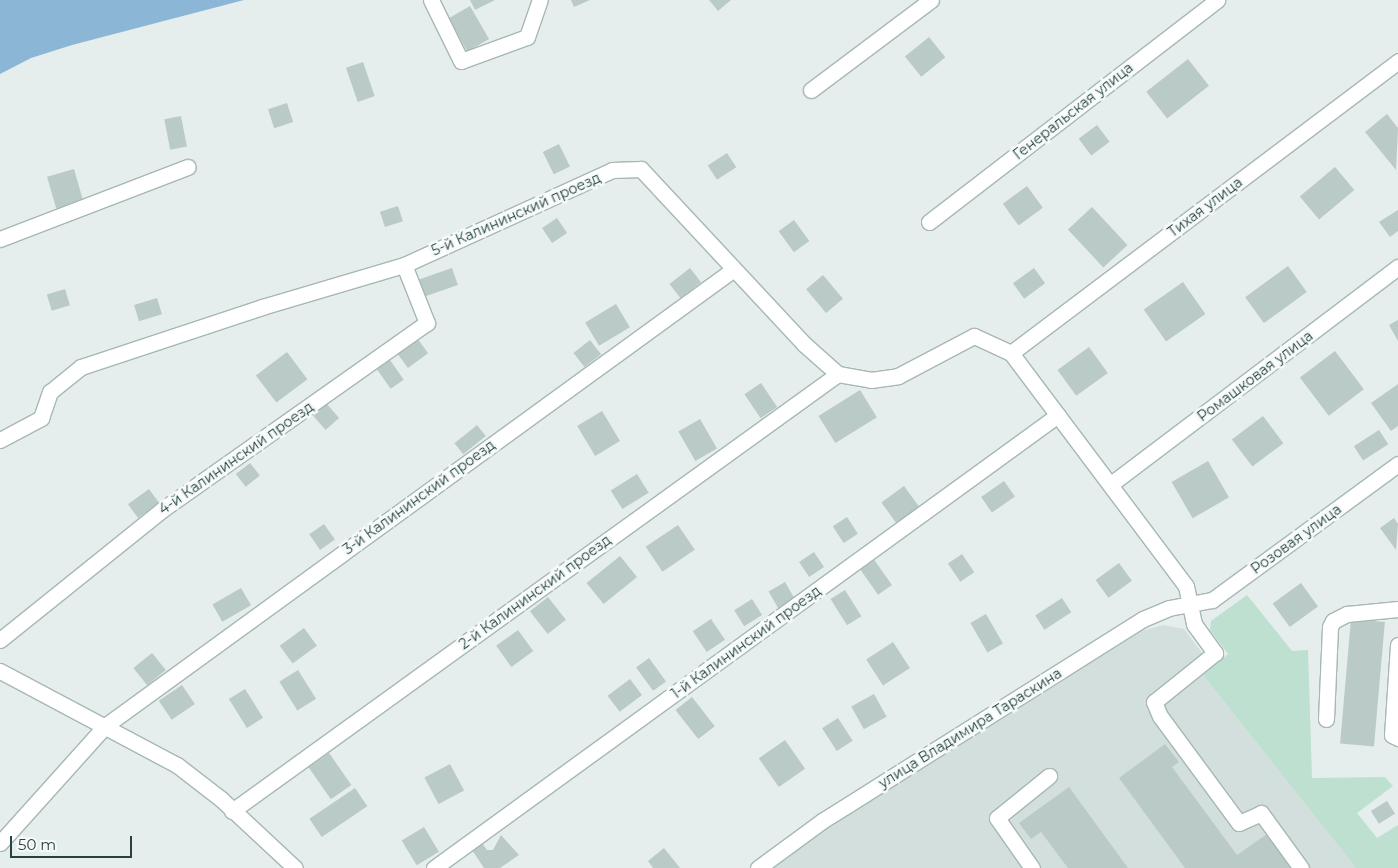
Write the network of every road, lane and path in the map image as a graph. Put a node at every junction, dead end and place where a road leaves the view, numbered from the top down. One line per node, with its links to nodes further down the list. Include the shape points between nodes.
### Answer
1 (431, 0): 2 (street, via 461,62 527,37)
2 (540, 0)
3 (931, 0): 6 (street)
4 (1217, 0): 8 (street, Генеральская улица)
5 (1398, 61): 13 (street, Тихая улица)
6 (810, 90)
7 (188, 167): 9 (street)
8 (929, 222)
9 (0, 239)
10 (404, 265): 12 (street, 5-й Калининский проезд, via 612,170 641,169); 16 (street, 5-й Калининский проезд, via 262,307 81,367 50,392 41,418); 21 (street, 4-й Калининский проезд, via 427,323 163,509)
11 (1398, 267): 18 (street, Ромашковая улица)
12 (734, 269): 14 (street, 5-й Калининский проезд, via 804,344); 25 (street, 3-й Калининский проезд)
13 (1011, 353): 14 (street, via 974,336 898,376 870,380); 15 (street)
14 (838, 374): 28 (street, 2-й Калининский проезд)
15 (1058, 415): 18 (street); 31 (street, 1-й Калининский проезд)
16 (0, 440)
17 (1398, 464): 19 (street, Розовая улица, via 1212,600)
18 (1111, 484): 19 (street, via 1186,586)
19 (1190, 604): 32 (street, улица Владимира Тараскина, via 1143,619 822,821); 34 (street, via 1194,624 1215,653 1154,702 1160,716 1239,823 1261,813)
20 (1398, 609): 24 (street, via 1348,614 1333,621 1330,627)
21 (0, 640)
22 (1398, 644): 26 (street, via 1392,735)
23 (0, 671): 25 (street)
24 (1326, 718)
25 (105, 726): 28 (street, via 178,765); 29 (street, 3-й Калининский проезд)
26 (1398, 738)
27 (1049, 776): 33 (street, via 997,818)
28 (232, 810): 30 (street)
29 (0, 843)
30 (295, 868)
31 (434, 868)
32 (758, 868)
33 (1032, 868)
34 (1301, 868)

